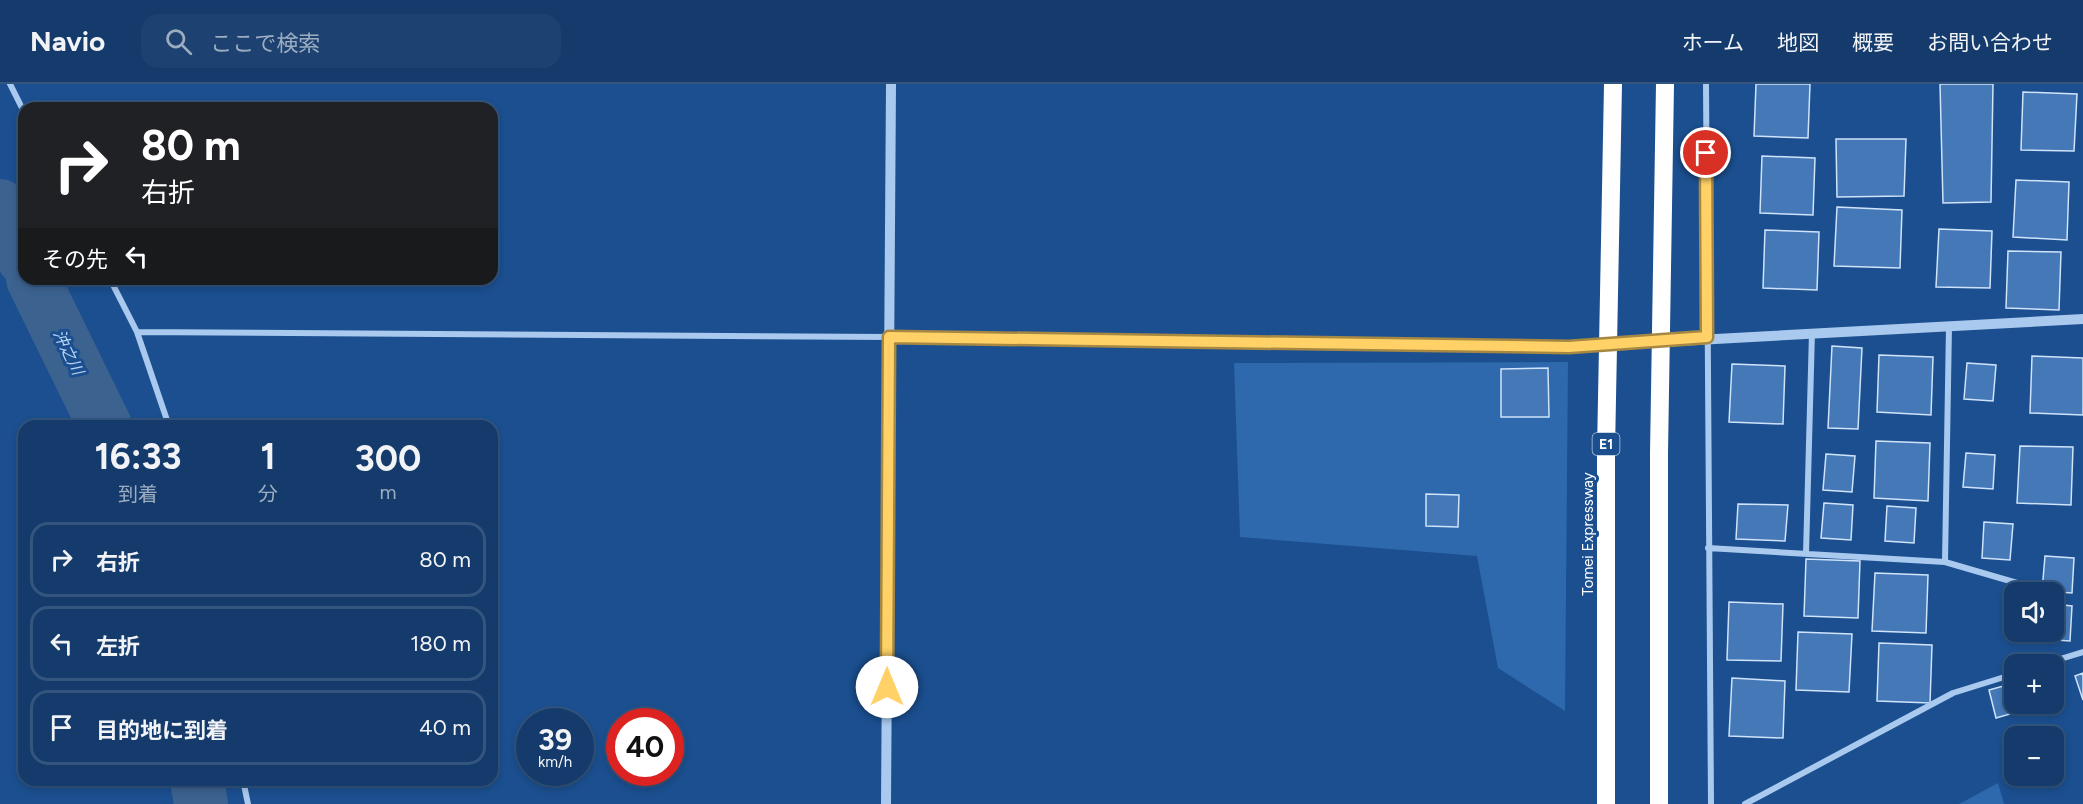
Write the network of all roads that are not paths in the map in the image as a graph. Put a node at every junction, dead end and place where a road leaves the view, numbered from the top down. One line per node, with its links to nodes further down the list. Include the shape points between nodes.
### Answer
1 (10, 84): 6 (street)
2 (891, 84): 12 (street)
3 (1613, 84): 25 (highway, Tomei Expressway / E1, bridge, via 1606,451)
4 (1665, 84): 26 (highway, bridge)
5 (1706, 84): 13 (street)
6 (19, 102)
7 (113, 285): 10 (street)
8 (2083, 318): 9 (street)
9 (1949, 326): 11 (street); 17 (street)
10 (137, 332): 12 (street); 14 (street)
11 (1812, 332): 13 (street); 16 (street)
12 (889, 337): 13 (street, via 1569,347); 24 (street)
13 (1707, 337): 15 (street)
14 (167, 420)
15 (1708, 548): 16 (street); 27 (street)
16 (1806, 554): 17 (street)
17 (1945, 562): 18 (street)
18 (2014, 582)
19 (2083, 652): 20 (street)
20 (2064, 658)
21 (2004, 677): 28 (street, via 1953,693)
22 (244, 786): 23 (street)
23 (248, 804)
24 (886, 804)
25 (1606, 804)
26 (1659, 804)
27 (1711, 804)
28 (1745, 804)

